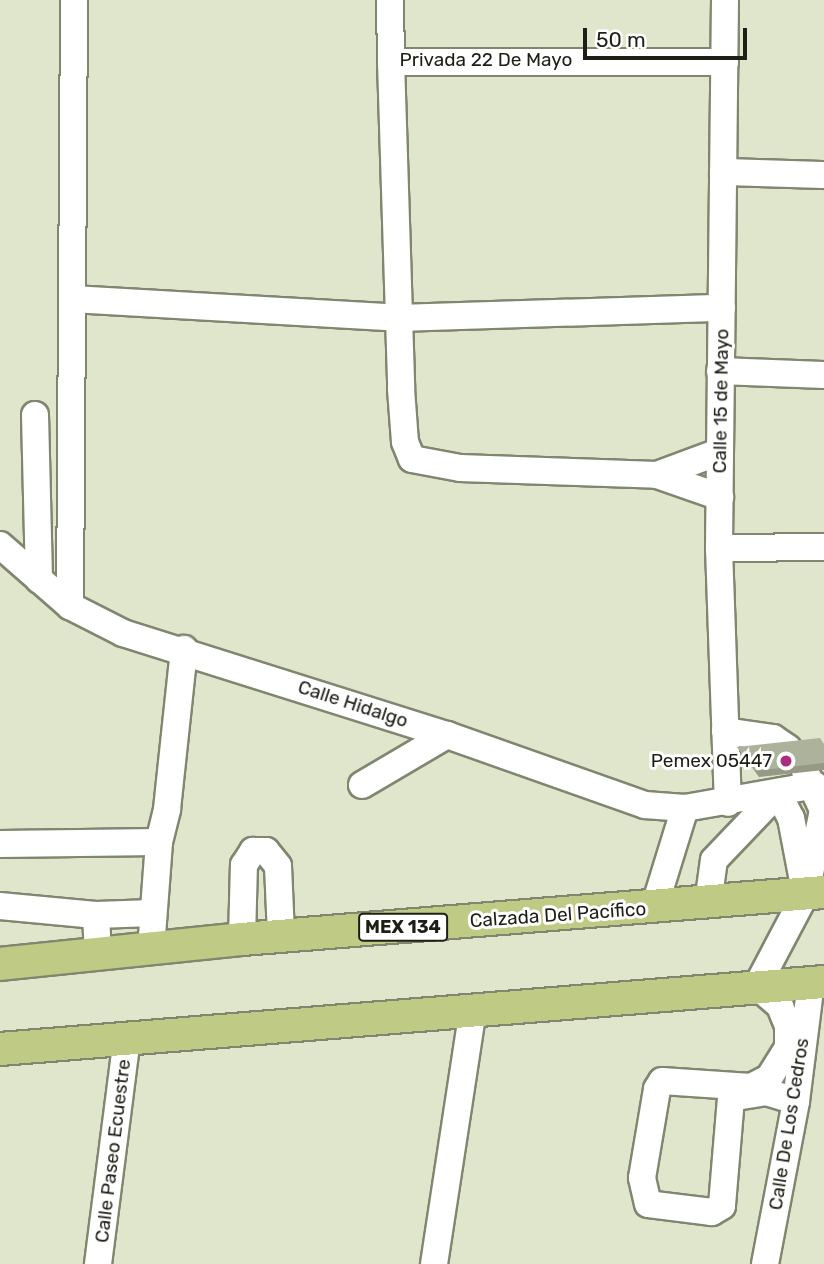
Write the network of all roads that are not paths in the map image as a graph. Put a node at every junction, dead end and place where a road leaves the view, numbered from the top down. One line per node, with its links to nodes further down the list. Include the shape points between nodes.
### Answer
1 (74, 0): 8 (street)
2 (390, 0): 4 (street, Privada 22 De Mayo)
3 (725, 0): 5 (street, Calle 15 de Mayo)
4 (391, 62): 5 (street, Privada 22 De Mayo); 10 (street)
5 (725, 62): 6 (street, Calle 15 de Mayo)
6 (723, 172): 7 (street); 9 (street, Calle 15 de Mayo)
7 (824, 175)
8 (72, 299): 10 (street); 21 (street)
9 (722, 308): 10 (street); 11 (street, Calle 15 de Mayo)
10 (398, 318): 15 (street, via 405,442 417,462 460,468)
11 (720, 371): 12 (street); 14 (street, Calle 15 de Mayo)
12 (824, 375)
13 (35, 415): 20 (street)
14 (719, 452): 15 (street); 16 (street, Calle 15 de Mayo)
15 (657, 475): 16 (street)
16 (720, 497): 19 (street, Calle 15 de Mayo)
17 (0, 545): 20 (street, Calle Hidalgo)
18 (824, 547): 19 (street)
19 (719, 548): 23 (street, Calle 15 de Mayo)
20 (39, 580): 21 (street, Calle Hidalgo)
21 (70, 606): 22 (street, Calle Hidalgo, via 123,632)
22 (184, 649): 24 (street, Calle Hidalgo); 30 (street, via 167,809)
23 (725, 731): 25 (street, via 774,738); 28 (street, Calle 15 de Mayo)
24 (447, 734): 26 (street); 29 (street, Calle Hidalgo, via 645,805)
25 (788, 748)
26 (362, 785)
27 (778, 793): 28 (street, Calle Hidalgo); 32 (street, via 791,818); 32 (street, Calle Hidalgo, via 809,777 823,810); 33 (street, via 714,860)
28 (728, 803): 29 (street, Calle Hidalgo)
29 (685, 808): 35 (street)
30 (159, 842): 31 (street); 36 (street)
31 (0, 844)
32 (815, 893): 33 (main road, Calzada Del Pacífico / MEX 134); 44 (street)
33 (708, 903): 35 (main road, Calzada Del Pacífico / MEX 134)
34 (0, 906): 37 (street)
35 (654, 908): 38 (main road, Calzada Del Pacífico / MEX 134)
36 (153, 913): 37 (street); 40 (street)
37 (96, 915): 41 (street)
38 (281, 936): 39 (main road, Calzada Del Pacífico / MEX 134); 39 (street, via 278,866 266,851 253,851 244,865)
39 (242, 939): 40 (main road, Calzada Del Pacífico / MEX 134)
40 (151, 949): 41 (main road, Calzada Del Pacífico / MEX 134)
41 (98, 955): 42 (main road, Calzada Del Pacífico / MEX 134)
42 (0, 964)
43 (818, 983): 44 (main road); 49 (street, Calle De Los Cedros)
44 (757, 986): 45 (main road); 48 (street, via 779,1006 788,1026 788,1047 769,1078)
45 (473, 1010): 46 (main road); 51 (street)
46 (127, 1039): 47 (main road); 50 (street, Calle Paseo Ecuestre)
47 (0, 1049)
48 (728, 1093): 48 (street, via 662,1081 642,1178 648,1204 712,1212 722,1206); 49 (street, via 767,1092)
49 (796, 1101): 52 (street, Calle De Los Cedros)
50 (98, 1264)
51 (433, 1264)
52 (765, 1264)

